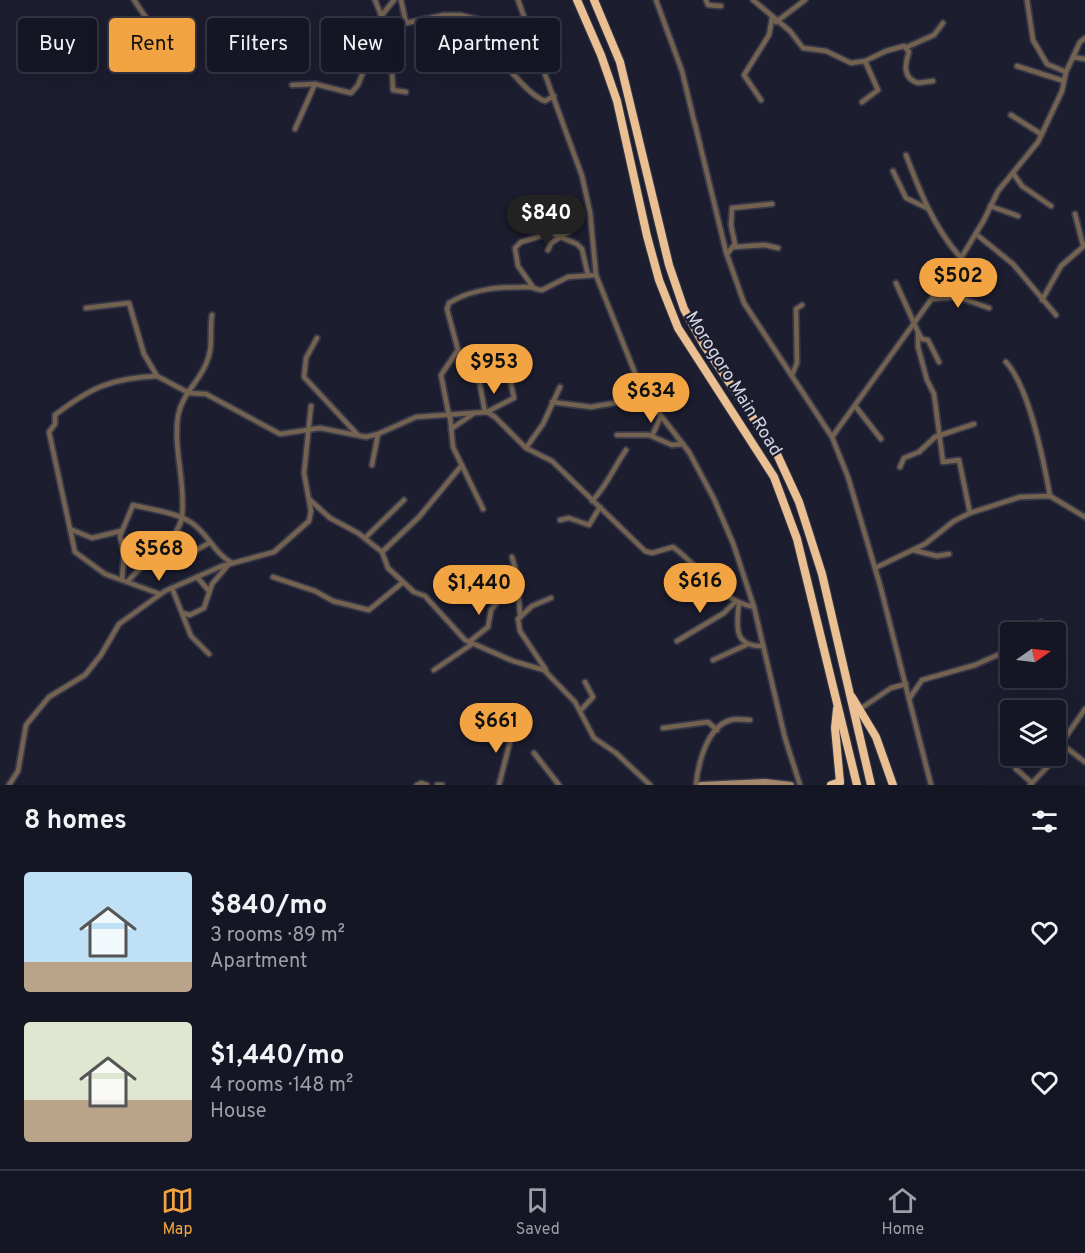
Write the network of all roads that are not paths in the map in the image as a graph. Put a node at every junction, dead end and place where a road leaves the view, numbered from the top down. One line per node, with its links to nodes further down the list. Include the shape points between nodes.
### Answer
1 (134, 0): 17 (street)
2 (375, 0): 16 (street)
3 (394, 0): 16 (street)
4 (401, 0): 37 (street, via 406,23 444,15 477,19 504,61 538,98 545,101)
5 (518, 0): 37 (street)
6 (577, 0): 155 (highway, Morogoro Main Road, via 617,101 659,280 678,328 774,477 797,539)
7 (594, 0): 153 (highway, Morogoro Main Road, via 620,62 669,265 684,309 776,452 800,502 822,574)
8 (656, 0): 15 (street)
9 (663, 0): 15 (street)
10 (706, 0): 14 (street, via 708,5)
11 (753, 0): 19 (street)
12 (805, 0): 19 (street)
13 (1027, 0): 26 (street, via 1033,40)
14 (721, 6)
15 (659, 8): 60 (street, via 682,71)
16 (381, 15): 18 (street)
17 (146, 18)
18 (379, 18)
19 (774, 20): 25 (street, via 790,31 803,48 826,51 851,63); 38 (street, via 744,75)
20 (943, 23): 22 (street, via 934,35)
21 (1085, 38): 23 (street)
22 (908, 47): 25 (street, via 886,51); 32 (street, via 904,67 907,75 918,83)
23 (1073, 57): 24 (street); 30 (street)
24 (1085, 58)
25 (866, 61): 39 (street, via 878,90)
26 (1047, 64): 30 (street); 31 (street)
27 (1017, 66): 31 (street)
28 (363, 72): 34 (street, via 351,93)
29 (392, 72): 36 (street, via 393,90)
30 (1066, 72): 33 (street)
31 (1044, 76): 33 (street)
32 (933, 81)
33 (1064, 81): 42 (street)
34 (315, 84): 35 (street); 41 (street)
35 (292, 85)
36 (406, 92)
37 (554, 96): 56 (street, via 582,176)
38 (761, 100)
39 (861, 102)
40 (1011, 115): 42 (street)
41 (295, 129)
42 (1041, 134): 45 (street)
43 (906, 155): 49 (street)
44 (893, 171): 49 (street, via 906,198)
45 (1013, 172): 47 (street); 48 (street, via 1022,186)
46 (772, 204): 57 (street, via 732,207)
47 (990, 206): 51 (street); 53 (street)
48 (1051, 206)
49 (927, 208): 62 (street)
50 (1076, 213): 55 (street)
51 (1018, 216)
52 (571, 230): 54 (street)
53 (976, 234): 62 (street); 68 (street, via 1013,264)
54 (560, 238): 59 (street); 61 (street, via 577,244); 66 (street, via 547,233 515,248 518,266)
55 (1084, 245): 68 (street, via 1060,266)
56 (594, 246): 61 (street); 63 (street)
57 (734, 247): 58 (street); 60 (street)
58 (778, 248)
59 (548, 250)
60 (727, 254): 79 (street, via 744,303)
61 (585, 257): 64 (street)
62 (961, 258): 67 (street)
63 (596, 275): 64 (street); 90 (street, via 624,349)
64 (588, 276): 66 (street, via 568,277 542,290)
65 (896, 284): 74 (street)
66 (533, 287): 91 (street, via 486,290 449,303 447,309 458,350 441,375)
67 (932, 299): 71 (street, via 958,297); 74 (street)
68 (1042, 300): 73 (street)
69 (802, 305): 79 (street, via 796,309 797,363)
70 (86, 308): 80 (street, via 129,303 144,354)
71 (989, 308)
72 (212, 315): 84 (street, via 210,353)
73 (1056, 315)
74 (915, 324): 75 (street); 87 (street)
75 (918, 332): 77 (street, via 928,340); 98 (street, via 918,347 937,406)
76 (317, 338): 95 (street, via 306,358 304,377)
77 (939, 362)
78 (1006, 362): 108 (street, via 1016,372 1031,416)
79 (792, 375): 100 (street)
80 (157, 376): 84 (street); 118 (street, via 103,384 76,397 55,415 49,432)
81 (493, 378): 89 (street, via 507,376 514,398)
82 (479, 380): 89 (street)
83 (560, 387): 85 (street)
84 (186, 392): 94 (street, via 206,394 280,434); 115 (street, via 178,420)
85 (552, 402): 90 (street, via 591,407 620,402 644,406); 103 (street)
86 (311, 406): 94 (street)
87 (856, 406): 100 (street); 101 (street)
88 (475, 412): 89 (street); 91 (street); 93 (street)
89 (486, 412): 103 (street)
90 (660, 414): 99 (street); 102 (street)
91 (450, 416): 93 (street); 96 (street, via 416,417)
92 (974, 424): 98 (street)
93 (451, 429): 106 (street, via 453,447)
94 (307, 431): 95 (street, via 320,428); 109 (street, via 304,477)
95 (357, 434): 96 (street)
96 (378, 435): 105 (street)
97 (618, 435): 99 (street)
98 (939, 435): 107 (street, via 919,452 904,458); 114 (street, via 943,462 959,460)
99 (652, 436): 102 (street)
100 (832, 437): 128 (street)
101 (881, 439)
102 (683, 444): 139 (street, via 714,498)
103 (526, 448): 111 (street, via 552,461)
104 (626, 450): 111 (street, via 605,488)
105 (372, 465)
106 (462, 465): 113 (street); 123 (street, via 419,517)
107 (900, 467)
108 (1050, 496): 114 (street, via 1020,497); 116 (street)
109 (310, 500): 120 (street, via 330,518); 127 (street, via 309,521 292,538 273,552)
110 (405, 500): 120 (street)
111 (592, 501): 112 (street)
112 (600, 507): 117 (street, via 589,525 568,518); 138 (street, via 645,550 652,553 673,547)
113 (483, 509)
114 (970, 513): 122 (street)
115 (182, 518): 119 (street, via 133,505); 121 (street, via 199,529); 125 (street)
116 (1085, 518)
117 (560, 520)
118 (69, 529): 119 (street, via 92,538); 131 (street, via 75,552 105,574)
119 (121, 531): 131 (street)
120 (365, 538): 123 (street)
121 (209, 543): 125 (street, via 182,558); 127 (street)
122 (913, 550): 124 (street, via 938,556); 128 (street)
123 (382, 552): 132 (street, via 388,568)
124 (948, 554)
125 (161, 557): 131 (street, via 148,560)
126 (512, 558): 141 (street)
127 (231, 564): 130 (street); 134 (street, via 213,581)
128 (875, 568): 152 (street)
129 (273, 576): 132 (street, via 333,601 369,610)
130 (197, 577): 133 (street); 134 (street)
131 (125, 581): 135 (street)
132 (402, 583): 143 (street, via 425,596)
133 (172, 588): 135 (street); 140 (street)
134 (209, 591): 140 (street, via 200,611)
135 (160, 594): 172 (street, via 118,624 85,675 49,697 26,725 19,767)
136 (551, 598): 141 (street)
137 (499, 600): 143 (street, via 491,610 488,627)
138 (737, 603): 139 (street); 142 (street); 144 (street, via 739,634)
139 (754, 607): 145 (street)
140 (182, 613): 146 (street, via 191,636)
141 (519, 616): 150 (street, via 520,631)
142 (677, 641)
143 (471, 643): 149 (street); 150 (street, via 544,670)
144 (746, 645): 145 (street); 148 (street)
145 (763, 646): 183 (street)
146 (209, 654)
147 (1000, 654): 154 (street, via 922,680)
148 (713, 660)
149 (434, 670)
150 (550, 676): 158 (street)
151 (585, 681): 158 (street, via 593,697)
152 (906, 684): 154 (street); 156 (street, via 891,688)
153 (849, 693): 156 (highway); 186 (highway, Morogoro Main Road)
154 (909, 699): 188 (street)
155 (838, 704): 169 (highway, via 835,728); 185 (highway, Morogoro Main Road)
156 (860, 709): 187 (highway, via 876,737)
157 (1085, 709): 163 (street)
158 (581, 710): 179 (street, via 594,738)
159 (750, 720): 162 (street, via 731,720)
160 (663, 728): 162 (street, via 708,722)
161 (513, 730): 177 (street)
162 (717, 730): 180 (street, via 702,757)
163 (1066, 736)
164 (1066, 749): 166 (street)
165 (534, 753): 178 (street)
166 (1085, 762)
167 (1048, 766): 171 (street)
168 (1016, 769): 171 (street)
169 (842, 783): 184 (highway)
170 (717, 784): 180 (street); 181 (street); 182 (street)
171 (1031, 784)
172 (9, 785)
173 (417, 785): 174 (street)
174 (427, 785)
175 (437, 785): 176 (street)
176 (442, 785)
177 (499, 785)
178 (559, 785)
179 (650, 785)
180 (698, 785)
181 (727, 785)
182 (791, 785)
183 (800, 785)
184 (831, 785)
185 (857, 785)
186 (871, 785)
187 (893, 785)
188 (931, 785)

